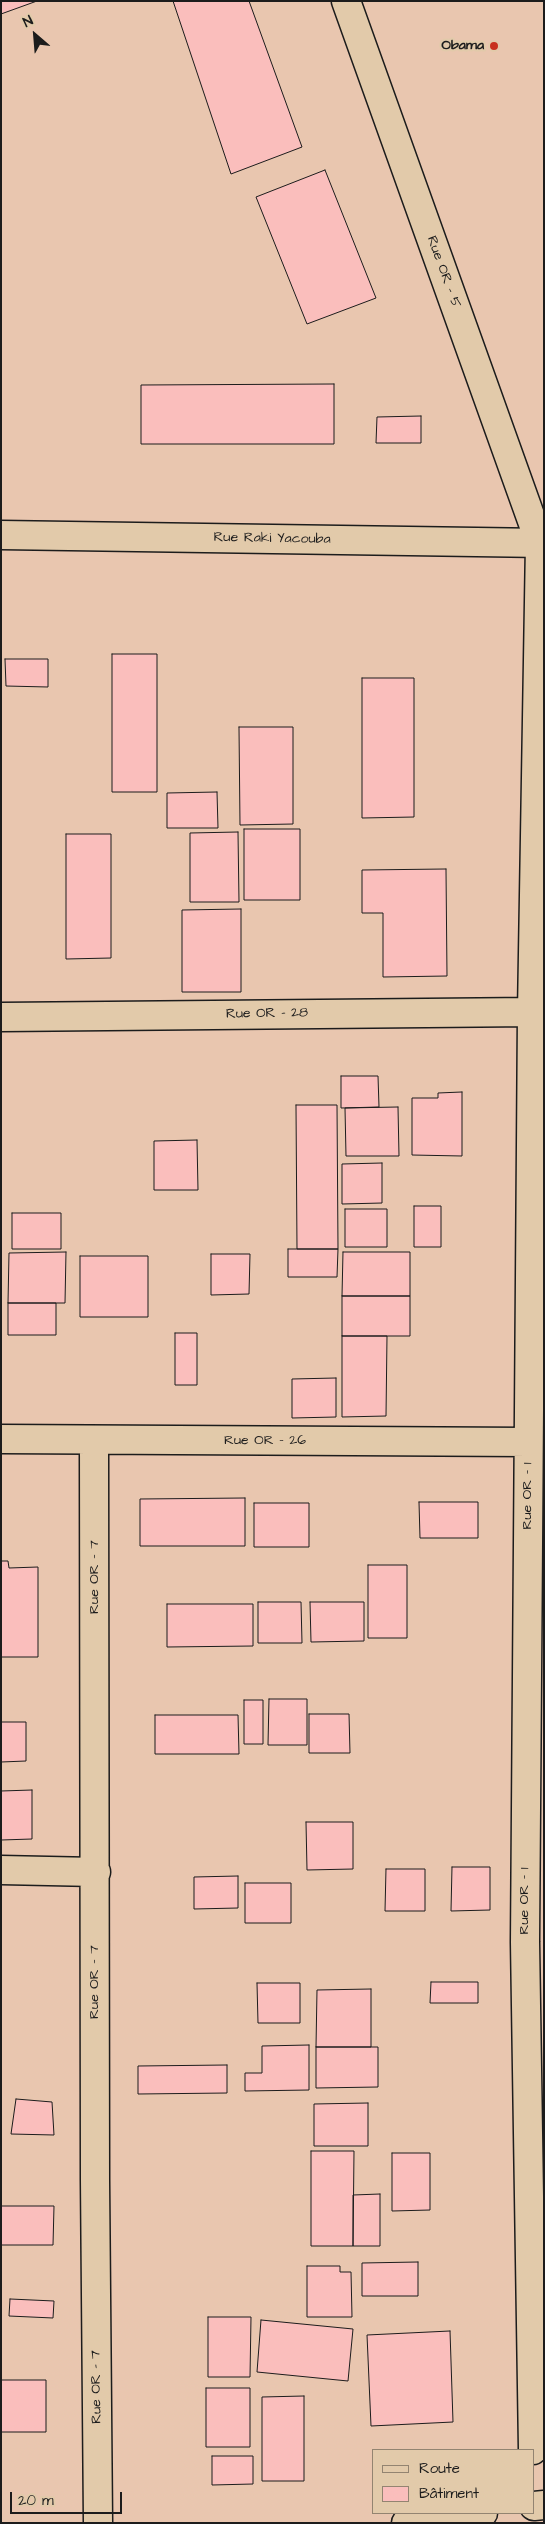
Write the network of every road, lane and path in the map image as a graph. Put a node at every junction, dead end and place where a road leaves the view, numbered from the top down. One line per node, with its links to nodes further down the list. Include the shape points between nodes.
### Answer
1 (346, 1): 3 (street, Rue OR - 5)
2 (1, 535): 3 (street, Rue Raki Yacouba)
3 (542, 543): 4 (street, Rue OR - 1)
4 (532, 1012): 5 (street, Rue OR - 28); 8 (street, Rue OR - 1)
5 (1, 1017)
6 (1, 1439): 7 (street, Rue OR - 26)
7 (94, 1440): 8 (street, Rue OR - 26); 10 (street, Rue OR - 7)
8 (528, 1442): 11 (street, Rue OR - 1, via 525,1942)
9 (1, 1870): 10 (street)
10 (96, 1872): 13 (street, Rue OR - 7, via 94,2180)
11 (533, 2449)
12 (475, 2514): 14 (street)
13 (98, 2523)
14 (406, 2523)

